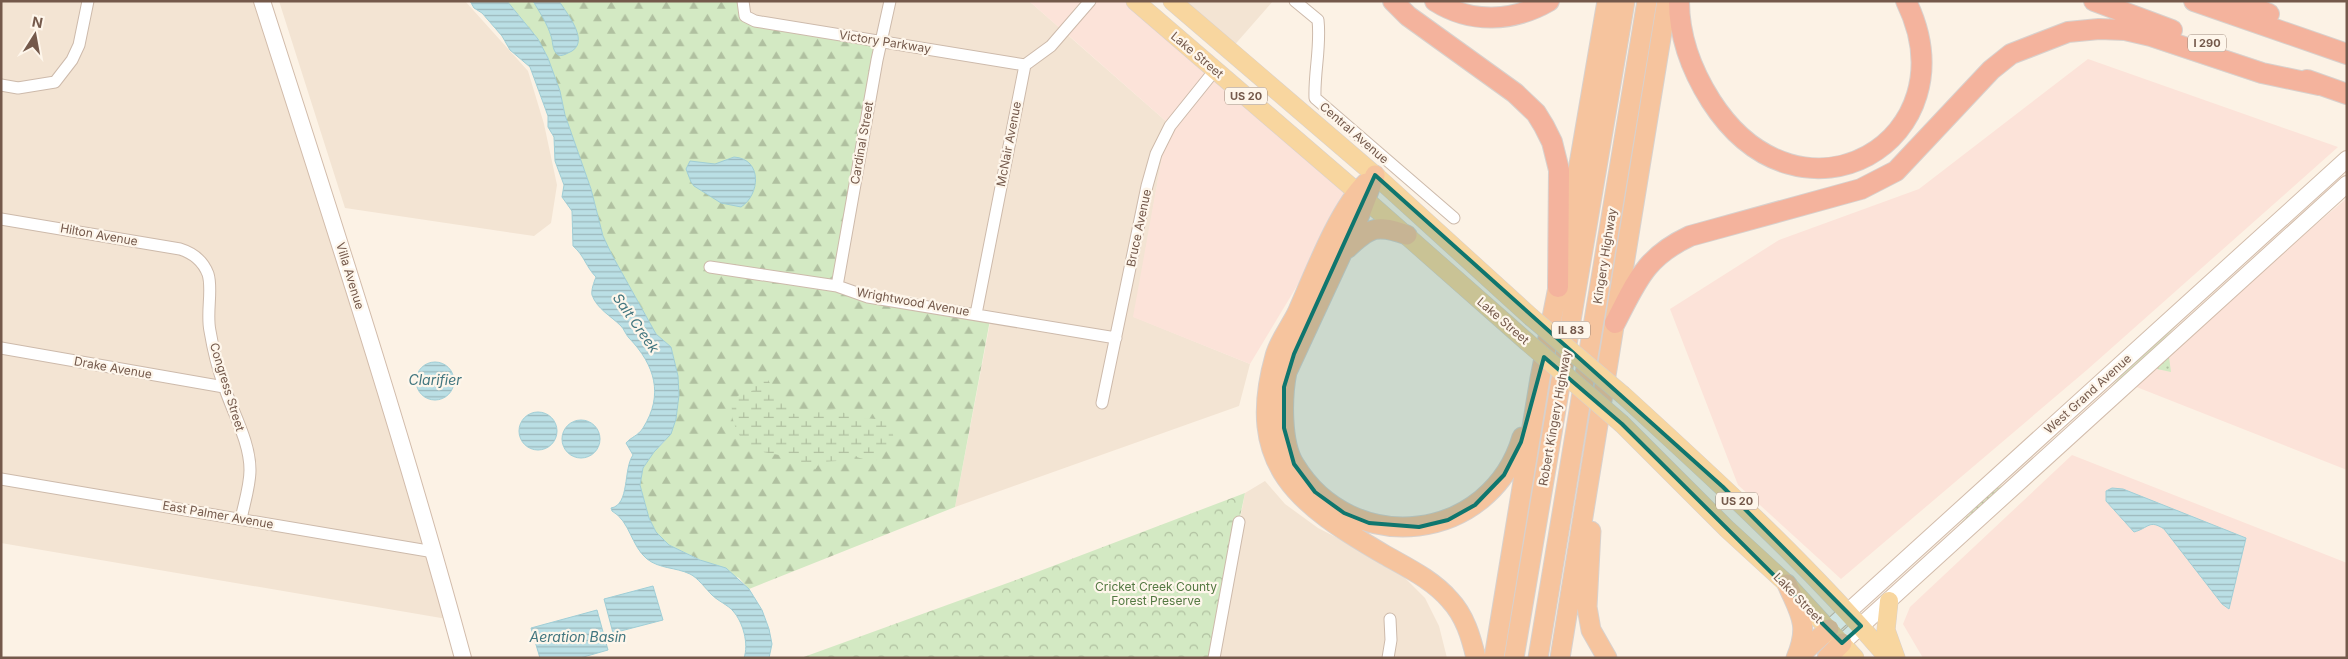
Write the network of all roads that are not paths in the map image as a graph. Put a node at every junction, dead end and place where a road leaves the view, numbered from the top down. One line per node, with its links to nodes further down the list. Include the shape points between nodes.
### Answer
1 (88, 1): 25 (street, via 79,45 55,82 18,88)
2 (262, 1): 51 (main road, Villa Avenue)
3 (743, 1): 21 (street, Victory Parkway, via 745,16 755,21)
4 (890, 1): 21 (street, Cardinal Street)
5 (1090, 1): 23 (street, via 1051,46)
6 (1134, 1): 24 (main road, Lake Street / US 20)
7 (1172, 1): 29 (main road, Lake Street / US 20)
8 (1295, 1): 33 (street, Central Avenue, via 1318,20 1320,38 1315,98)
9 (1393, 1): 39 (highway, via 1408,16 1515,93 1536,113 1544,126 1559,170)
10 (1436, 1): 11 (highway, via 1458,13 1492,18 1524,12)
11 (1548, 1)
12 (1606, 1): 39 (highway)
13 (1625, 1): 63 (highway, Robert Kingery Highway / IL 83)
14 (1647, 1): 64 (highway, Kingery Highway / IL 83)
15 (1668, 1): 41 (highway)
16 (1679, 1): 17 (highway, via 1681,27 1690,61 1719,114 1760,152 1779,162 1808,169 1841,166 1869,155 1894,135 1907,119 1918,87 1921,54)
17 (1906, 1)
18 (2094, 1): 26 (highway, I 290)
19 (2194, 1): 22 (highway)
20 (2238, 1): 22 (highway)
21 (882, 42): 23 (street, Victory Parkway); 38 (street, Cardinal Street)
22 (2347, 53)
23 (1025, 65): 40 (street, McNair Avenue)
24 (1215, 70): 31 (main road, Lake Street / US 20); 42 (street, Bruce Avenue, via 1170,126 1156,154)
25 (1, 85)
26 (2319, 85): 27 (highway, I 290); 41 (highway, via 2262,73 2125,30 2068,32 2047,38 2011,54 1991,70 1896,171 1861,189 1671,244 1646,266)
27 (2347, 94)
28 (2347, 158): 54 (main road, West Grand Avenue)
29 (1375, 175): 31 (highway); 54 (main road, Lake Street / US 20, bridge, via 1723,487)
30 (2347, 184): 53 (main road, West Grand Avenue)
31 (1361, 195): 34 (main road, Lake Street / US 20); 35 (highway); 61 (highway, via 1339,222 1275,354 1267,395 1269,442 1283,476 1314,510 1440,588 1460,612)
32 (1, 218): 36 (street, Hilton Avenue, via 180,249)
33 (1454, 218)
34 (1407, 235): 35 (highway, via 1382,228 1372,229); 52 (main road, Lake Street / US 20, bridge, via 1622,424)
35 (1342, 253): 44 (highway, via 1287,372 1284,420 1294,464 1315,492 1344,512 1382,526 1408,528 1448,520 1475,505 1494,487 1512,462)
36 (196, 256): 45 (street, Congress Street, via 208,276 210,331)
37 (710, 266): 38 (street, Wrightwood Avenue)
38 (837, 286): 40 (street, Wrightwood Avenue, via 868,297)
39 (1558, 287): 44 (highway)
40 (976, 314): 42 (street, Wrightwood Avenue)
41 (1615, 323): 47 (highway)
42 (1116, 338): 46 (street, Bruce Avenue)
43 (1, 348): 45 (street, Drake Avenue)
44 (1540, 378): 62 (highway)
45 (224, 387): 49 (street, Congress Street, via 250,470)
46 (1102, 403)
47 (1596, 435): 65 (highway); 66 (highway, via 1587,607 1591,630)
48 (1, 479): 49 (street, East Palmer Avenue)
49 (241, 519): 51 (street, East Palmer Avenue)
50 (1239, 522): 59 (street)
51 (434, 552): 58 (main road, Villa Avenue)
52 (1787, 584): 57 (main road, Lake Street / US 20); 67 (highway, US 20, via 1802,620 1804,635)
53 (1889, 601): 56 (main road, West Grand Avenue); 71 (main road, via 1886,630)
54 (1847, 612): 56 (main road, Lake Street / US 20); 57 (main road, West Grand Avenue)
55 (1390, 619): 60 (street)
56 (1861, 626): 57 (main road, West Grand Avenue); 70 (main road, Lake Street / US 20)
57 (1836, 636): 67 (highway); 68 (highway); 69 (main road, Lake Street / US 20)
58 (462, 658)
59 (1214, 658)
60 (1388, 658)
61 (1476, 658)
62 (1494, 658)
63 (1514, 658)
64 (1538, 658)
65 (1560, 658)
66 (1608, 658)
67 (1796, 658)
68 (1827, 658)
69 (1855, 658)
70 (1888, 658)
71 (1896, 658)

